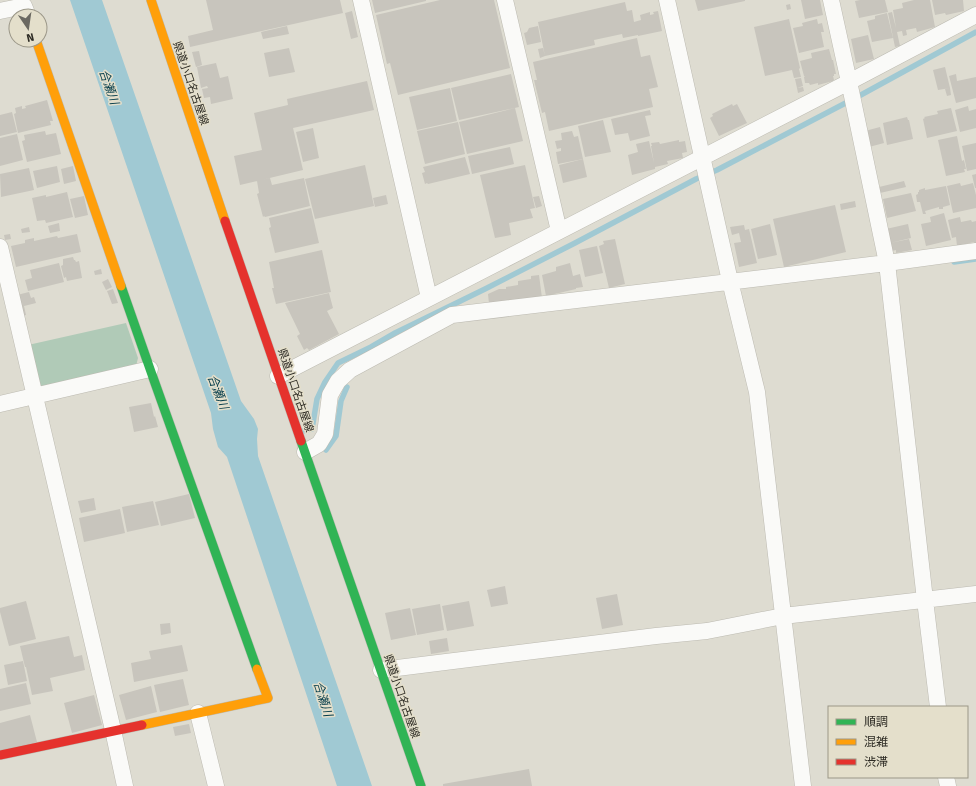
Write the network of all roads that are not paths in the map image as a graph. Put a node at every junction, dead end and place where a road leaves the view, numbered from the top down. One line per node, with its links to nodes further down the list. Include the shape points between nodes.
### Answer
1 (151, 0): 19 (street, 県道小口名古屋線)
2 (361, 0): 17 (street)
3 (505, 0): 12 (street)
4 (667, 0): 11 (street)
5 (830, 0): 10 (street)
6 (14, 8): 7 (street)
7 (25, 8)
8 (976, 15): 10 (street)
9 (39, 48): 18 (street)
10 (851, 92): 11 (street); 15 (street)
11 (705, 168): 12 (street); 16 (street)
12 (559, 231): 17 (street)
13 (0, 246): 20 (street)
14 (976, 251): 15 (street)
15 (887, 262): 16 (street); 24 (street)
16 (730, 281): 22 (street, via 452,315 350,370 338,381 330,394 325,434 319,444); 25 (street, via 756,392)
17 (429, 298): 19 (street)
18 (150, 369): 20 (street); 28 (street, via 268,698)
19 (278, 376): 22 (street, 県道小口名古屋線)
20 (34, 396): 21 (street); 29 (street)
21 (0, 404)
22 (305, 452): 26 (street, 県道小口名古屋線)
23 (976, 594): 24 (street)
24 (925, 600): 25 (street); 27 (street)
25 (783, 616): 26 (street, via 708,631); 34 (street)
26 (381, 670): 33 (street, 県道小口名古屋線)
27 (938, 706)
28 (198, 713): 29 (street); 32 (street)
29 (113, 730): 30 (street); 31 (street)
30 (0, 755)
31 (125, 786)
32 (216, 786)
33 (422, 786)
34 (803, 786)

